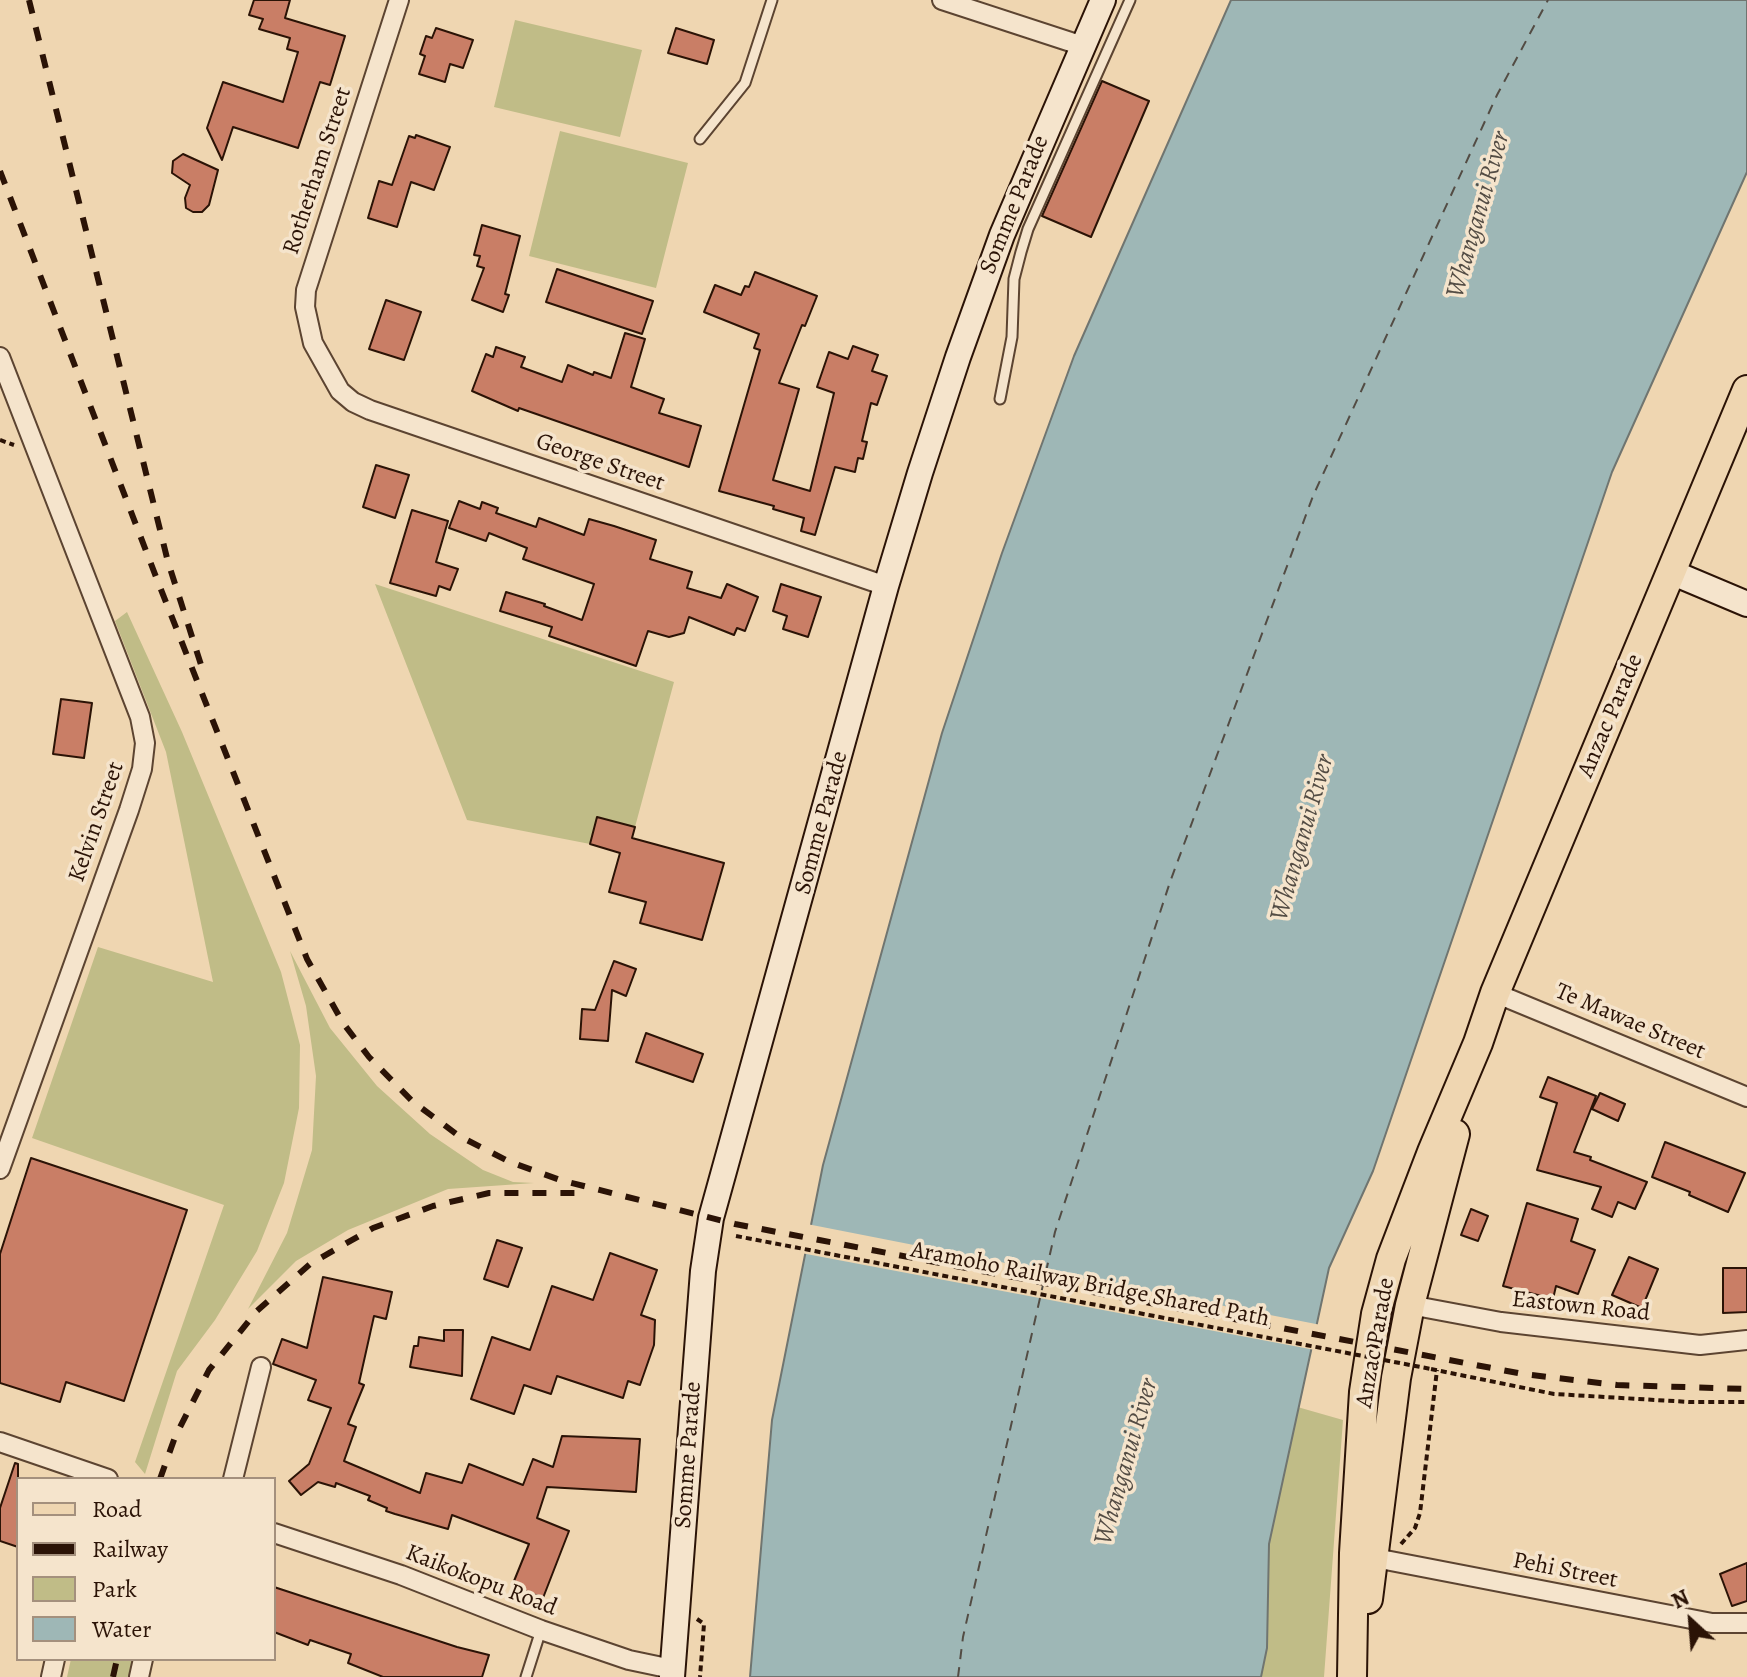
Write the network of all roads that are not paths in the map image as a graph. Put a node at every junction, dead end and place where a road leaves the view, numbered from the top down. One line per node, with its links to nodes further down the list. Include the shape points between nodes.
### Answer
1 (399, 0): 9 (street, Rotherham Street, via 306,290 305,307)
2 (772, 0): 7 (lane, via 745,83)
3 (942, 0): 6 (street)
4 (1103, 0): 6 (main road, Somme Parade)
5 (1130, 0): 11 (lane, via 1028,229 1014,279 1012,337)
6 (1083, 46): 13 (main road, Somme Parade, via 1002,235)
7 (700, 139)
8 (0, 357): 18 (street, Kelvin Street, via 140,717 145,743 129,810)
9 (319, 358): 13 (street, George Street, via 340,391 370,410)
10 (1747, 390): 12 (main road, Anzac Parade)
11 (1000, 399)
12 (1671, 572): 14 (main road); 15 (main road, Anzac Parade)
13 (886, 586): 30 (main road, Somme Parade, via 706,1242)
14 (1747, 604)
15 (1495, 993): 16 (main road, Anzac Parade); 17 (street, Te Mawae Street)
16 (1478, 1043): 19 (main road, Anzac Parade); 29 (main road, Anzac Parade, via 1391,1259 1376,1314 1363,1407)
17 (1747, 1097)
18 (0, 1169)
19 (1410, 1305): 20 (street, Eastown Road, via 1501,1322 1700,1345); 26 (main road, Anzac Parade)
20 (1747, 1340)
21 (261, 1367): 24 (street)
22 (0, 1442): 23 (street)
23 (97, 1477)
24 (234, 1477)
25 (276, 1534): 28 (street, Kaikokopu Road)
26 (1375, 1558): 27 (street, Pehi Street, via 1712,1623); 29 (main road, Anzac Parade)
27 (1747, 1623)
28 (541, 1630): 30 (street, Kaikokopu Road); 31 (lane)
29 (1352, 1669)
30 (672, 1673)
31 (526, 1677)

